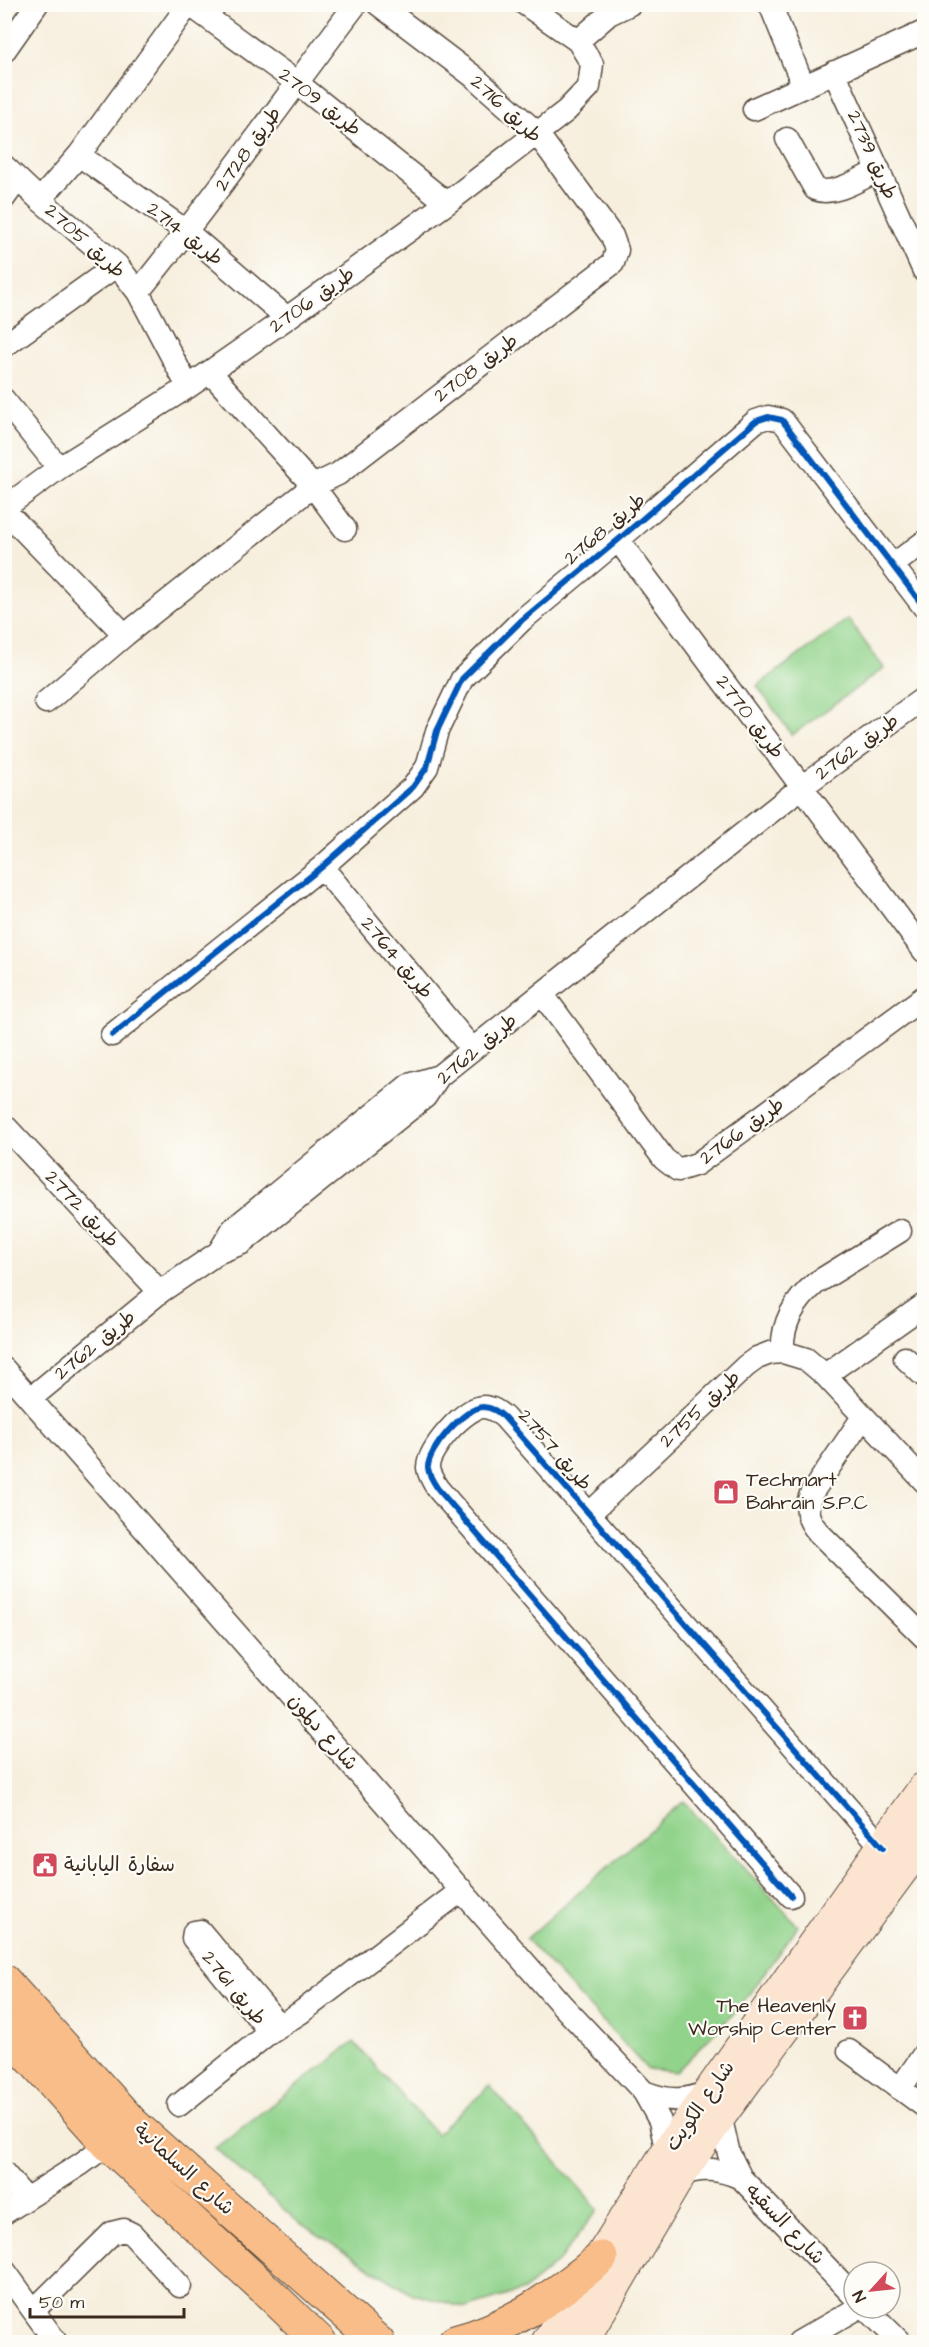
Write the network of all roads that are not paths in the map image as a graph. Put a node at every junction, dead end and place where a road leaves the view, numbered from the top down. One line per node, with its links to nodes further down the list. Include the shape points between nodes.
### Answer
1 (37, 4): 10 (street)
2 (189, 4): 12 (street, طريق 2709); 17 (street)
3 (356, 4): 12 (street, طريق 2728)
4 (378, 4): 15 (street, طريق 2716, via 473,76)
5 (525, 4): 9 (street)
6 (630, 4): 9 (street, via 609,14)
7 (770, 4): 13 (street)
8 (924, 32): 11 (street)
9 (578, 41): 15 (street, طريق 2706, via 592,64 589,87 566,111)
10 (4, 51)
11 (834, 72): 13 (street); 18 (street, طريق 2739)
12 (296, 82): 22 (street, طريق 2709); 23 (street, طريق 2728)
13 (803, 85): 14 (street)
14 (754, 109)
15 (536, 132): 22 (street, طريق 2706); 24 (street, طريق 2716)
16 (787, 139): 18 (street, via 815,189 821,192)
17 (79, 155): 21 (street); 23 (street, طريق 2714)
18 (879, 170): 26 (street, طريق 2739)
19 (11, 172): 20 (street); 21 (street, طريق 2705)
20 (4, 198)
21 (40, 200): 25 (street, طريق 2705)
22 (447, 203): 28 (street, طريق 2706)
23 (187, 232): 27 (street, طريق 2728); 28 (street, طريق 2714)
24 (612, 236): 34 (street, طريق 2708, via 617,250 613,263 338,474)
25 (117, 266): 27 (street, طريق 2705); 29 (street)
26 (924, 271)
27 (138, 292): 31 (street, طريق 2705)
28 (287, 318): 30 (street, طريق 2706)
29 (4, 346)
30 (210, 372): 31 (street, طريق 2706); 34 (street)
31 (188, 387): 33 (street, طريق 2706)
32 (4, 400): 33 (street)
33 (59, 468): 35 (street, طريق 2706)
34 (313, 486): 36 (street); 41 (street, طريق 2708)
35 (4, 509): 41 (street)
36 (345, 529)
37 (618, 540): 39 (street, طريق 2768, via 756,421 768,417 782,420); 44 (street, طريق 2770); 45 (street, طريق 2768, via 522,620 462,679 437,731 427,767 413,787)
38 (924, 542): 39 (street)
39 (894, 564): 40 (street, طريق 2768)
40 (924, 607)
41 (124, 635): 43 (street, طريق 2708)
42 (924, 698): 44 (street, طريق 2762)
43 (46, 702)
44 (803, 786): 46 (street, طريق 2770); 47 (street, طريق 2762)
45 (322, 867): 49 (street, طريق 2768); 50 (street, طريق 2764)
46 (924, 951)
47 (543, 995): 48 (street, طريق 2766, via 664,1159 678,1170 698,1164); 50 (street, طريق 2762)
48 (924, 997)
49 (112, 1035)
50 (472, 1049): 53 (street, طريق 2762, via 439,1076 425,1097 242,1243 219,1252)
51 (4, 1125): 53 (street, طريق 2772)
52 (900, 1231): 55 (street, via 804,1293 788,1320)
53 (160, 1292): 60 (street, طريق 2762)
54 (924, 1305): 58 (street)
55 (783, 1352): 58 (street, via 806,1359); 63 (street, طريق 2755, via 757,1358 746,1366)
56 (905, 1358): 59 (street)
57 (4, 1368): 60 (street, شارع دلمون)
58 (825, 1375): 61 (street)
59 (924, 1376)
60 (31, 1398): 68 (street, شارع دلمون)
61 (863, 1417): 62 (street); 64 (street, via 811,1494 807,1514 818,1532)
62 (924, 1481)
63 (589, 1514): 67 (street, طريق 2757); 69 (street, طريق 2757, via 495,1409 485,1406 467,1413 429,1457 428,1468 438,1489)
64 (924, 1636)
65 (924, 1789): 67 (main road, شارع الكويت)
66 (923, 1845): 76 (main road, شارع الكويت)
67 (883, 1848): 76 (main road, شارع الكويت)
68 (462, 1890): 75 (street, شارع دلمون); 77 (street, طريق 2761, via 274,2029)
69 (791, 1896)
70 (4, 1981): 94 (main road, شارع السلمانية, via 132,2123)
71 (4, 2028): 79 (main road, شارع السلمانية)
72 (849, 2051): 74 (street)
73 (924, 2054): 74 (street)
74 (900, 2089): 78 (street)
75 (644, 2092): 76 (street, via 661,2099 695,2097); 80 (street, شارع دلمون, via 660,2121)
76 (716, 2102): 80 (main road, شارع الكويت); 82 (street, شارع السقيه, via 729,2154)
77 (179, 2105)
78 (924, 2106)
79 (108, 2145): 83 (street); 93 (main road, شارع السلمانية)
80 (673, 2164): 82 (street, شارع السقيه, via 691,2170 717,2169); 85 (main road, شارع الكويت); 97 (main road, شارع الكويت)
81 (4, 2173): 83 (street)
82 (741, 2178): 87 (street, شارع السقيه)
83 (26, 2199): 84 (street)
84 (4, 2213)
85 (601, 2258): 95 (main road, via 526,2312); 96 (main road, شارع الكويت)
86 (4, 2270): 89 (street)
87 (842, 2283)
88 (180, 2286): 89 (street, via 132,2234 120,2230 112,2232)
89 (34, 2310): 92 (street)
90 (842, 2317): 98 (street)
91 (878, 2320): 99 (street)
92 (56, 2343)
93 (320, 2343)
94 (378, 2343)
95 (455, 2343)
96 (548, 2343)
97 (581, 2343)
98 (799, 2343)
99 (900, 2343)

